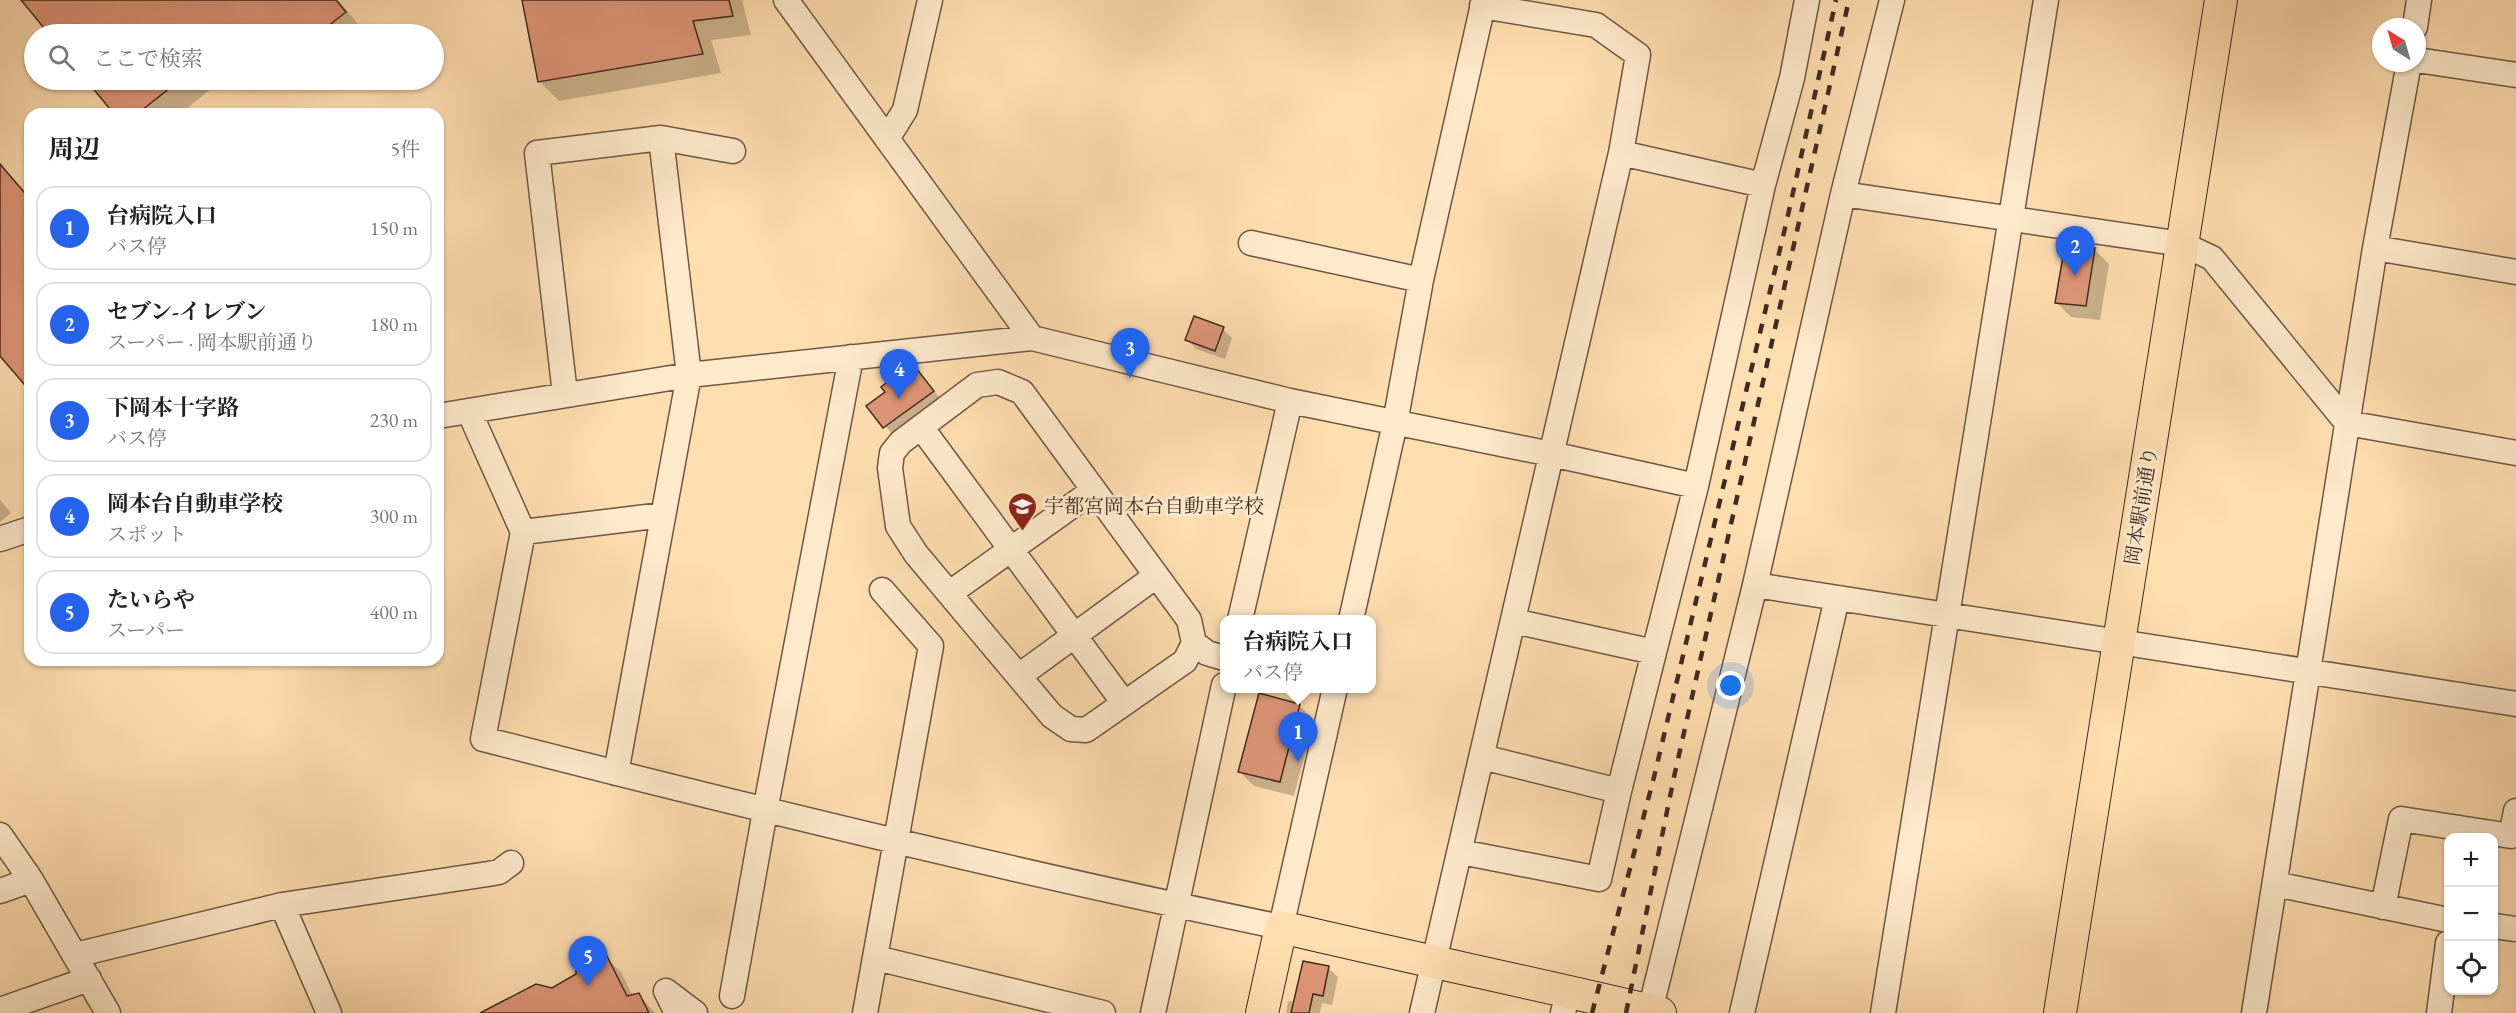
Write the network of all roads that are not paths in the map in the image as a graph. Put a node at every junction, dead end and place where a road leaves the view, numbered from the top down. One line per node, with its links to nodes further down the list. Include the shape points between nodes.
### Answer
1 (786, 0): 14 (street)
2 (930, 0): 14 (street, via 905,110)
3 (1807, 0): 17 (street, via 1792,78)
4 (1892, 0): 18 (street)
5 (2046, 0): 19 (street)
6 (2221, 0): 21 (main road, 岡本駅前通り)
7 (2419, 0): 9 (street)
8 (1483, 3): 16 (street, via 1596,25 1638,55); 24 (street)
9 (2416, 18)
10 (2426, 61): 12 (street)
11 (2407, 72): 22 (street)
12 (2516, 75)
13 (661, 138): 15 (street); 27 (street); 28 (street, via 537,153)
14 (887, 139): 25 (street)
15 (733, 151)
16 (1621, 153): 17 (street); 35 (street)
17 (1763, 185): 37 (street)
18 (1843, 194): 19 (street); 45 (street)
19 (2011, 218): 21 (street); 51 (street)
20 (1251, 243): 24 (street)
21 (2182, 244): 33 (street, via 2212,258); 54 (main road, 岡本駅前通り)
22 (2375, 248): 23 (street); 33 (street)
23 (2516, 272)
24 (1421, 280): 32 (street)
25 (1032, 338): 26 (street); 29 (street)
26 (851, 357): 27 (street); 67 (street)
27 (689, 375): 28 (street); 39 (street)
28 (565, 394): 30 (street)
29 (1290, 401): 32 (street); 49 (street)
30 (469, 411): 31 (street); 41 (street)
31 (444, 415)
32 (1395, 423): 35 (street); 50 (street)
33 (2347, 423): 36 (street); 58 (street)
34 (921, 427): 38 (street, via 977,385 998,382 1022,392); 43 (street); 47 (street, via 892,453 890,468 898,526)
35 (1551, 453): 37 (street); 52 (street)
36 (2516, 453)
37 (1696, 486): 56 (street)
38 (1094, 490): 43 (street); 44 (street)
39 (663, 515): 41 (street); 65 (street)
40 (24, 531): 42 (street)
41 (523, 532): 65 (street, via 483,739)
42 (0, 539)
43 (1011, 549): 47 (street); 53 (street)
44 (1156, 576): 53 (street); 55 (street, via 1189,620)
45 (1755, 585): 48 (street); 91 (street)
46 (882, 590): 70 (street, via 932,646)
47 (950, 593): 59 (street)
48 (1837, 598): 51 (street); 101 (street)
49 (1241, 615)
50 (1352, 615)
51 (1948, 616): 54 (street); 102 (street)
52 (1514, 621): 56 (street); 64 (street)
53 (1074, 636): 59 (street); 62 (street)
54 (2119, 641): 58 (street); 103 (main road, 岡本駅前通り)
55 (1194, 643): 57 (street); 62 (street, via 1185,661)
56 (1654, 652): 66 (street)
57 (1220, 657)
58 (2309, 672): 63 (street); 74 (street)
59 (1019, 676): 62 (street, via 1052,716 1071,729 1086,730)
60 (1222, 693): 77 (street)
61 (1334, 693): 80 (street)
62 (1124, 704)
63 (2516, 704)
64 (1482, 757): 66 (street); 71 (street)
65 (616, 773): 67 (street)
66 (1619, 791): 71 (street, via 1599,879)
67 (765, 811): 70 (street); 88 (street)
68 (2516, 811): 78 (street, via 2511,836 2401,819)
69 (0, 835): 73 (street)
70 (897, 841): 77 (street); 84 (street)
71 (1461, 852): 85 (street)
72 (511, 864): 76 (street, via 500,872)
73 (31, 880): 75 (street); 83 (street)
74 (2275, 884): 78 (street); 104 (street)
75 (0, 891)
76 (282, 905): 83 (street); 93 (street)
77 (1176, 905): 80 (street); 98 (street)
78 (2383, 907): 79 (street)
79 (2444, 919)
80 (1281, 927): 85 (main road); 99 (main road)
81 (2498, 927): 82 (street)
82 (2516, 929)
83 (75, 955): 87 (street)
84 (876, 958): 96 (street); 97 (street)
85 (1433, 963): 89 (main road); 100 (street)
86 (2444, 974): 105 (street)
87 (89, 979): 90 (street); 92 (street)
88 (732, 996)
89 (1565, 1002): 91 (main road)
90 (0, 1010)
91 (1655, 1012)
92 (108, 1013)
93 (329, 1013)
94 (677, 1013): 95 (street, via 666,991)
95 (695, 1013)
96 (865, 1013)
97 (1103, 1013)
98 (1153, 1013)
99 (1262, 1013)
100 (1422, 1013)
101 (1742, 1013)
102 (1883, 1013)
103 (2060, 1013)
104 (2254, 1013)
105 (2439, 1013)

